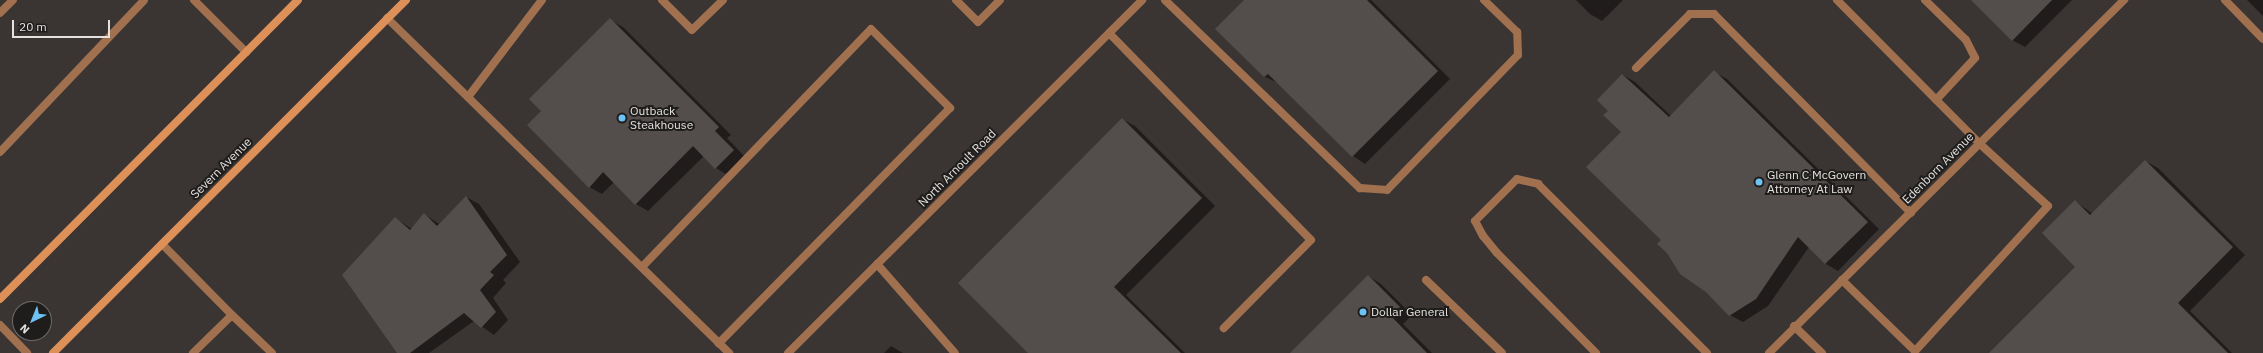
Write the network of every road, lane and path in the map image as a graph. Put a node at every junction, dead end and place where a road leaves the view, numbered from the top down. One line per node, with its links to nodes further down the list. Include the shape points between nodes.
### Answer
1 (13, 0): 18 (street)
2 (144, 0): 27 (street)
3 (194, 0): 22 (street)
4 (298, 0): 22 (street)
5 (406, 0): 19 (street, Severn Avenue)
6 (542, 0): 24 (street)
7 (662, 0): 8 (street, via 692,30)
8 (723, 0)
9 (956, 0): 10 (street, via 978,22)
10 (1000, 0)
11 (1142, 0): 20 (street, North Arnoult Road)
12 (1165, 0): 13 (street, via 1360,188 1387,190 1518,55 1517,32)
13 (1484, 0)
14 (1837, 0): 25 (street)
15 (1926, 0): 25 (street, via 1966,40 1975,58)
16 (2124, 0): 26 (street, Edenborn Avenue)
17 (2225, 0): 21 (street)
18 (0, 13)
19 (387, 18): 24 (street); 29 (street, Severn Avenue)
20 (1109, 34): 30 (street, North Arnoult Road); 38 (street, via 1311,240)
21 (2263, 39)
22 (246, 52): 34 (street)
23 (1636, 68): 28 (street, via 1690,14 1714,14)
24 (468, 97): 31 (street)
25 (1936, 100): 26 (street)
26 (1980, 144): 28 (street, Edenborn Avenue); 33 (street, via 2048,206 1915,352)
27 (0, 152)
28 (1911, 213): 33 (street, Edenborn Avenue)
29 (162, 244): 35 (street); 41 (street, Severn Avenue)
30 (877, 264): 45 (street, North Arnoult Road); 46 (street)
31 (642, 267): 39 (street); 39 (street, via 871,29 950,108)
32 (1426, 280): 47 (street)
33 (1842, 280): 37 (street, Edenborn Avenue)
34 (0, 299)
35 (232, 314): 42 (street); 43 (street)
36 (0, 325): 40 (street)
37 (1794, 326): 50 (street, Edenborn Avenue); 51 (street)
38 (1224, 328)
39 (719, 343): 44 (street)
40 (27, 353)
41 (53, 353)
42 (193, 353)
43 (272, 353)
44 (729, 353)
45 (788, 353)
46 (955, 353)
47 (1502, 353)
48 (1596, 353): 49 (street, via 1497,253 1483,236 1475,220 1517,179 1538,184)
49 (1706, 353)
50 (1769, 353)
51 (1822, 353)

